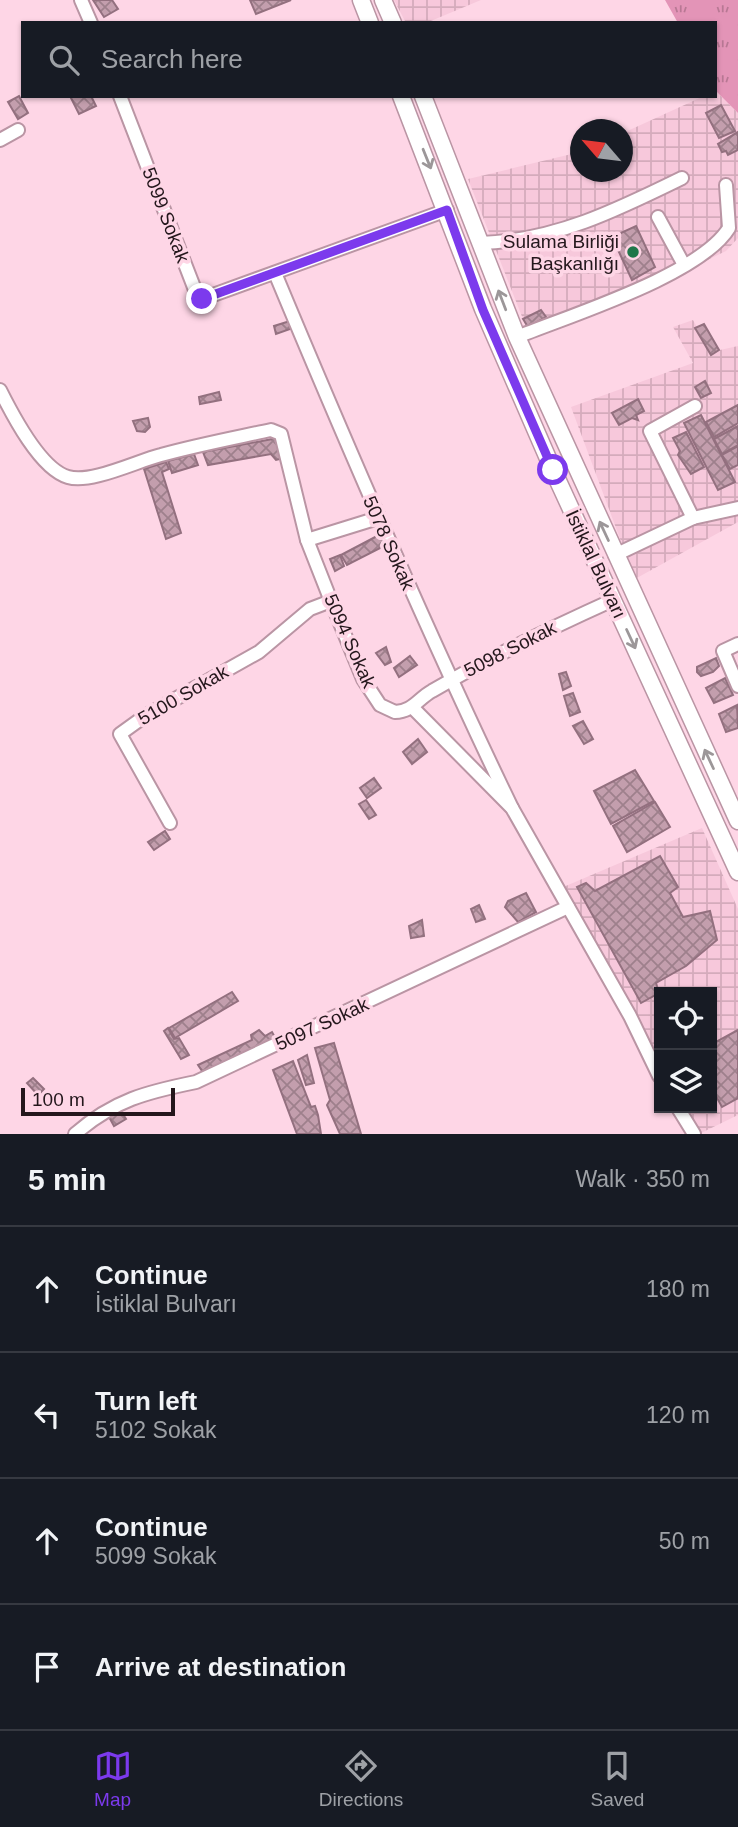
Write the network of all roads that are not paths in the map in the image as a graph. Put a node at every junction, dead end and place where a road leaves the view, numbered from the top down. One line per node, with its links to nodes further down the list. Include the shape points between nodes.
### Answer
1 (81, 0): 4 (street)
2 (361, 0): 5 (main road)
3 (383, 0): 6 (main road)
4 (90, 21)
5 (369, 21)
6 (392, 21)
7 (121, 98): 18 (street, 5099 Sokak, via 197,295 208,299)
8 (402, 98): 14 (main road, İstiklal Bulvarı, one-way to 14)
9 (424, 98): 16 (main road, İstiklal Bulvarı)
10 (18, 130): 11 (street)
11 (0, 140)
12 (681, 178): 16 (street, via 555,232)
13 (726, 185): 17 (street, via 729,228 709,251)
14 (447, 210): 18 (street, 5099 Sokak); 27 (main road, İstiklal Bulvarı, via 483,310)
15 (658, 217): 17 (street)
16 (481, 243): 19 (main road, İstiklal Bulvarı, one-way to 16)
17 (684, 265): 19 (street)
18 (275, 273): 23 (street, 5078 Sokak)
19 (517, 337): 26 (main road, İstiklal Bulvarı, one-way to 19)
20 (0, 390): 25 (street, 5094 Sokak, via 30,443 70,478 86,478 162,454 277,430 284,437)
21 (695, 406): 24 (street, via 650,431)
22 (738, 508): 24 (street)
23 (378, 518): 25 (street); 30 (street, 5078 Sokak)
24 (693, 518): 26 (street)
25 (307, 540): 28 (street, 5094 Sokak)
26 (615, 555): 34 (main road, İstiklal Bulvarı, one-way to 26)
27 (613, 600): 30 (street, 5098 Sokak); 36 (main road, İstiklal Bulvarı, one-way to 36)
28 (331, 601): 32 (street, 5094 Sokak, via 363,679 380,705 396,712); 35 (street, 5100 Sokak, via 310,610 259,652 120,734)
29 (738, 644): 31 (street, via 723,651)
30 (450, 680): 32 (street, 5098 Sokak); 33 (street, 5078 Sokak)
31 (738, 686)
32 (412, 707): 33 (street)
33 (512, 808): 37 (street)
34 (738, 821)
35 (170, 823)
36 (738, 872)
37 (568, 907): 38 (street); 40 (street, 5097 Sokak, via 196,1082 142,1093)
38 (654, 1066)
39 (681, 1113): 41 (street)
40 (75, 1134)
41 (694, 1134)

